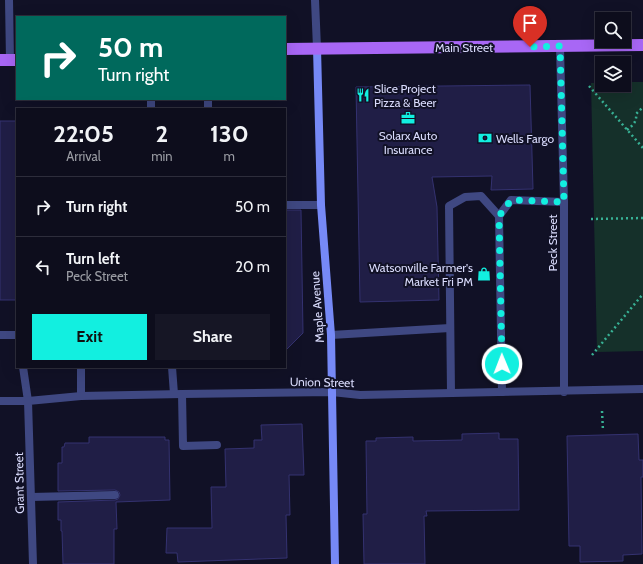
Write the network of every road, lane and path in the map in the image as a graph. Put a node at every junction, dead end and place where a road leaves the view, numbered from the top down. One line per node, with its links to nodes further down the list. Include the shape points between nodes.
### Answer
1 (9, 0): 7 (street)
2 (315, 0): 5 (street)
3 (643, 45): 4 (main road, Main Street)
4 (560, 46): 5 (main road, Main Street); 12 (street, Peck Street)
5 (317, 48): 6 (main road, Main Street); 14 (street, Maple Avenue)
6 (286, 49)
7 (9, 60)
8 (589, 86): 10 (path)
9 (642, 108): 10 (path)
10 (628, 130): 11 (path)
11 (643, 148)
12 (564, 202): 15 (street, via 511,200); 30 (street, Peck Street)
13 (286, 205): 14 (street)
14 (321, 205): 22 (street, Maple Avenue)
15 (499, 216): 19 (street, via 481,196 465,197 449,206); 29 (street)
16 (643, 218): 17 (path)
17 (591, 219)
18 (643, 294): 23 (path)
19 (450, 328): 22 (street); 31 (street)
20 (0, 335): 21 (street)
21 (16, 335)
22 (331, 335): 28 (street, Maple Avenue)
23 (592, 355)
24 (23, 368): 35 (street, Grant Street)
25 (81, 368): 33 (street)
26 (172, 368): 32 (street)
27 (643, 389): 30 (street, Union Street)
28 (332, 392): 31 (street, Union Street, via 360,395); 32 (street, Union Street); 42 (street, Maple Avenue)
29 (502, 392): 30 (street, Union Street); 31 (street, Union Street)
30 (564, 392)
31 (451, 393)
32 (178, 394): 33 (street, Union Street); 38 (street, via 183,446)
33 (81, 396): 35 (street, Union Street)
34 (0, 401): 35 (street, Union Street)
35 (28, 401): 40 (street, Grant Street)
36 (602, 411): 37 (path)
37 (603, 431)
38 (217, 446)
39 (115, 495): 40 (street)
40 (31, 497): 41 (street, Grant Street)
41 (33, 564)
42 (335, 564)

